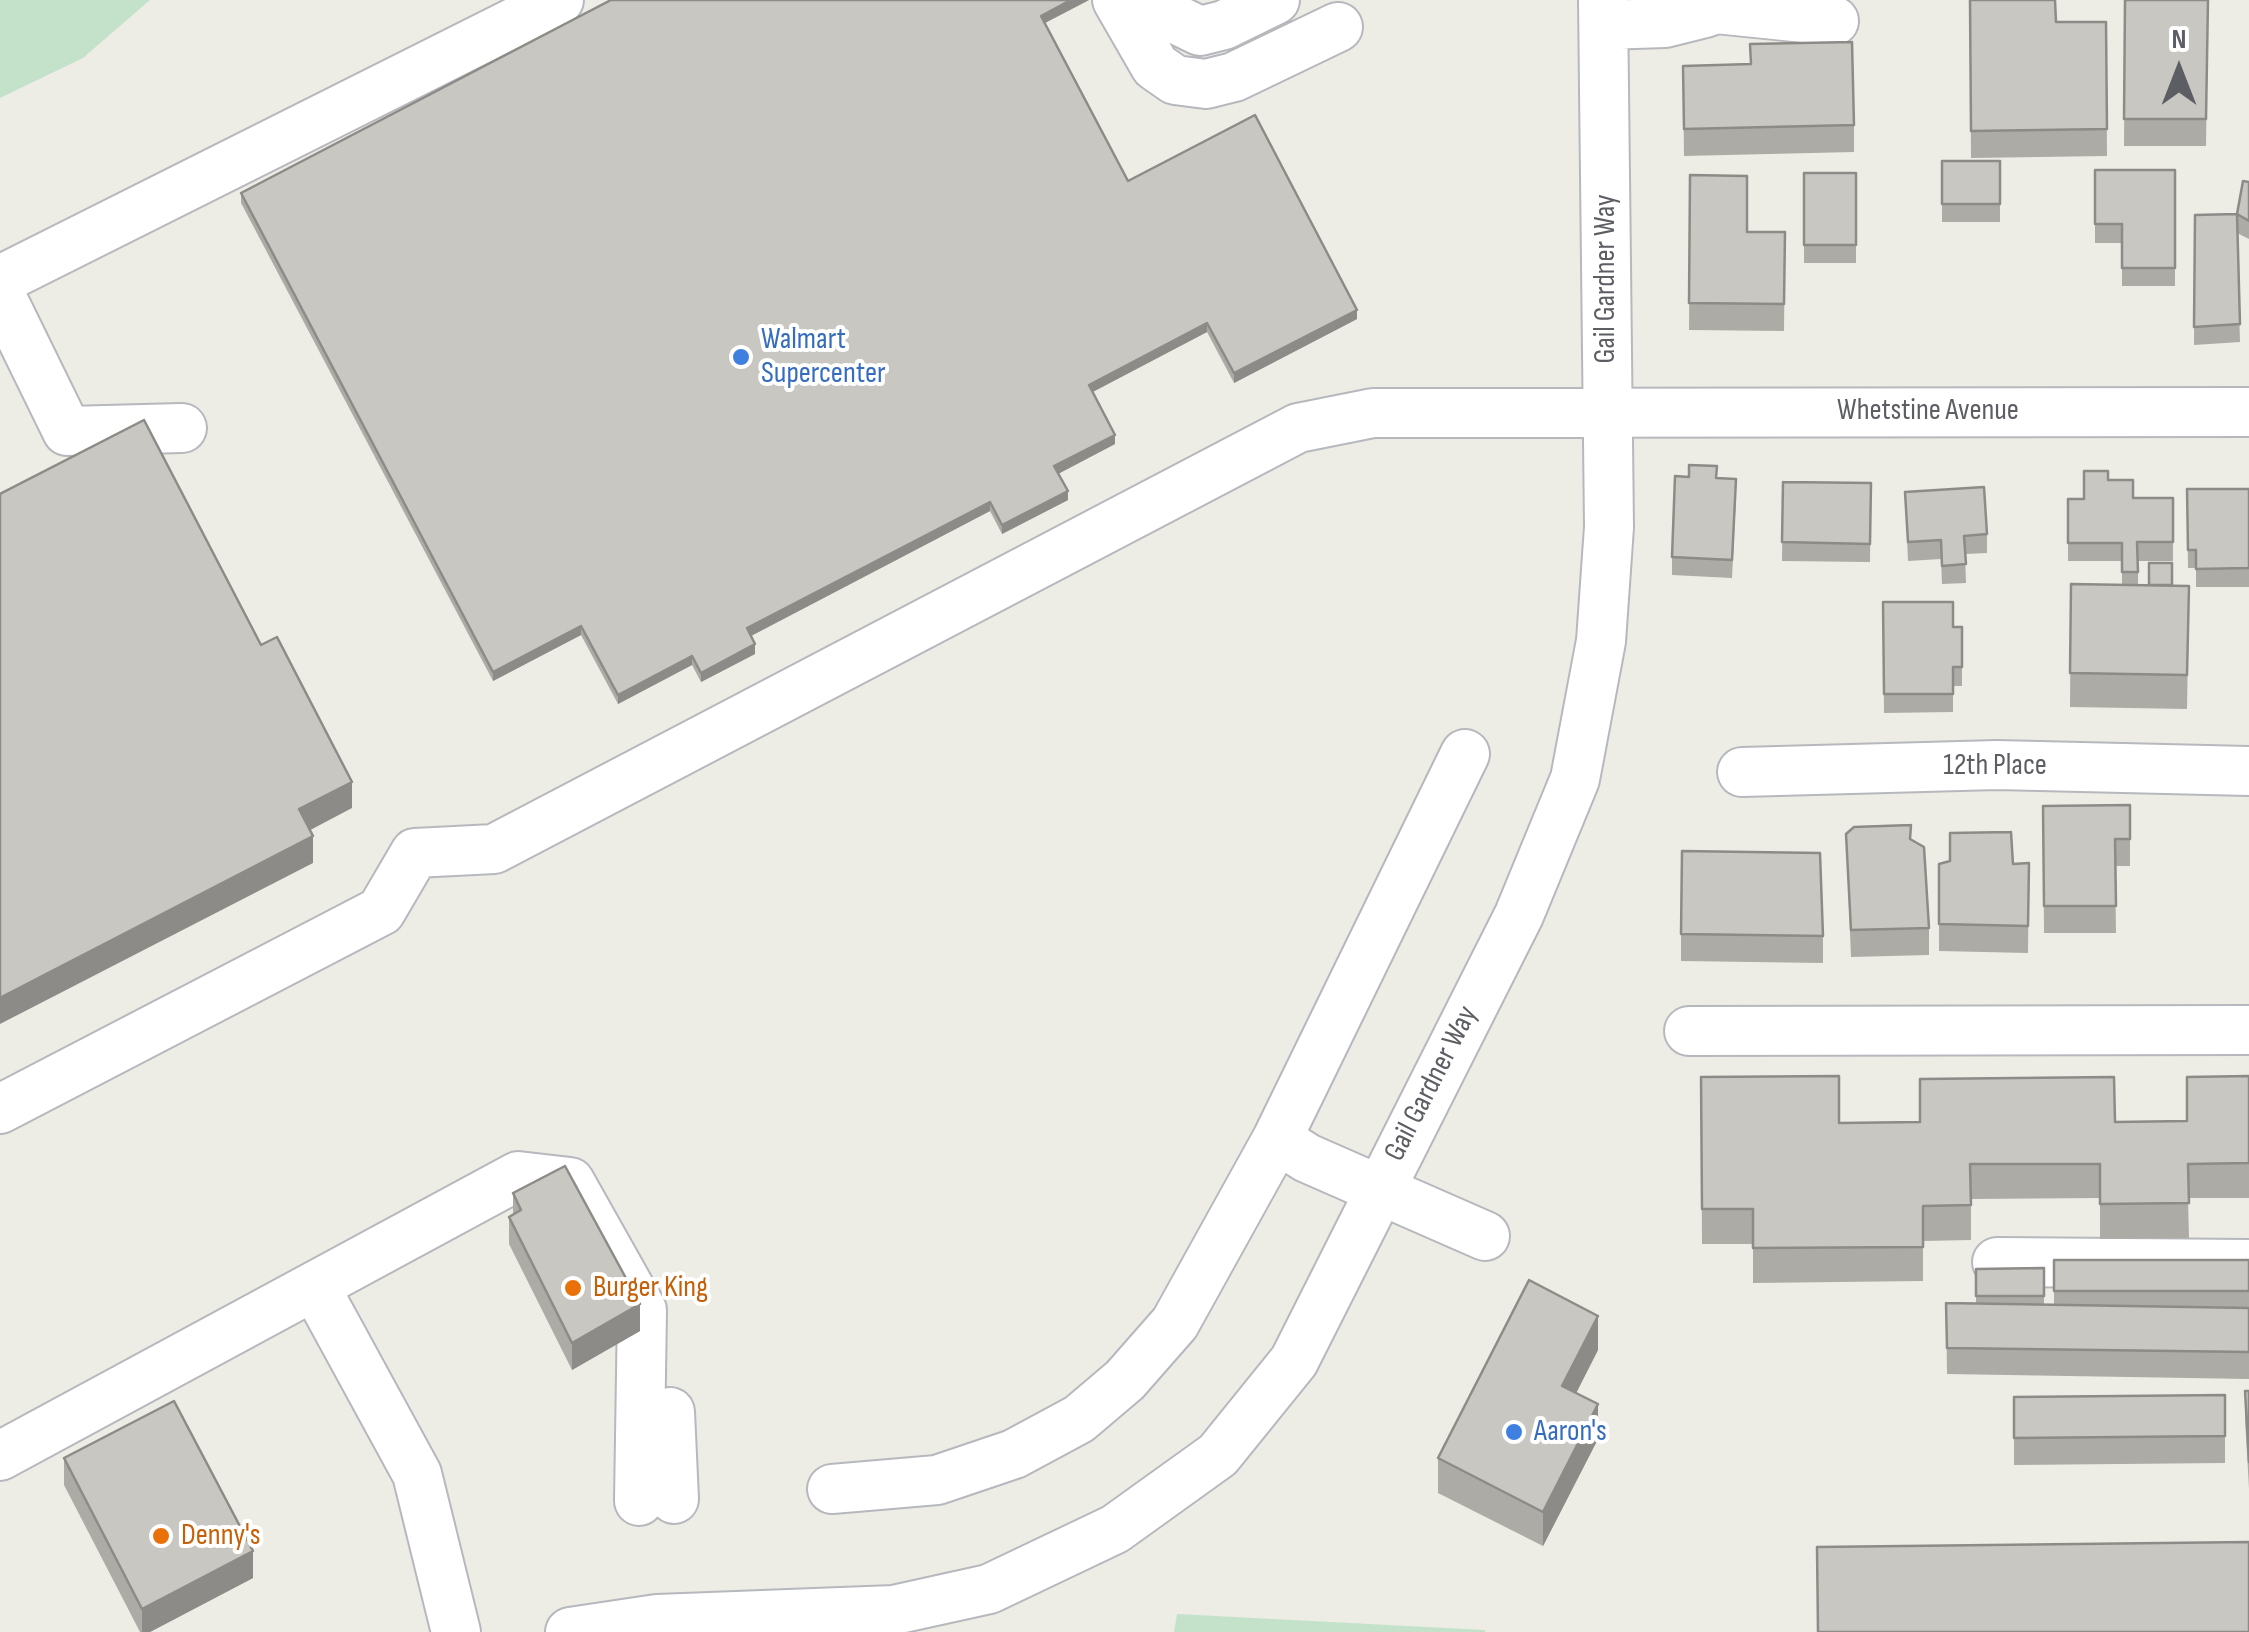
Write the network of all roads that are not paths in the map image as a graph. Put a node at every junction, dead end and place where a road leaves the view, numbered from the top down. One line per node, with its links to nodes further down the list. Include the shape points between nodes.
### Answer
1 (559, 0): 9 (street)
2 (1117, 0): 8 (street, via 1155,66 1175,80 1206,84)
3 (1162, 0): 4 (street, via 1172,17 1200,31)
4 (1275, 0)
5 (1712, 7): 6 (street, via 1666,23); 7 (street)
6 (1604, 12): 11 (street, Gail Gardner Way)
7 (1834, 21)
8 (1338, 27)
9 (0, 280)
10 (0, 294): 13 (street, via 67,431)
11 (1607, 410): 12 (street, Whetstine Avenue); 19 (street, Whetstine Avenue, via 1373,413 1298,428 494,849 416,853 381,911); 21 (street, Gail Gardner Way, via 1610,527 1601,641 1575,778 1519,915)
12 (2249, 412)
13 (182, 428)
14 (1465, 754): 20 (street)
15 (2249, 770): 16 (street, 12th Place, via 1997,764)
16 (1742, 772)
17 (2249, 1030): 18 (street)
18 (1689, 1031)
19 (0, 1108)
20 (1277, 1138): 21 (street); 27 (street, via 1175,1323 1079,1419 1014,1454 937,1480)
21 (1378, 1190): 22 (street); 30 (street, Gail Gardner Way, via 1294,1361 1218,1455 1115,1529 988,1589 894,1610 657,1620)
22 (1485, 1236)
23 (1997, 1262): 24 (street)
24 (2249, 1264)
25 (315, 1287): 26 (street); 28 (street, via 518,1176 570,1182 642,1310); 29 (street, via 416,1474)
26 (0, 1456)
27 (832, 1489)
28 (656, 1500)
29 (456, 1632)
30 (570, 1632)

